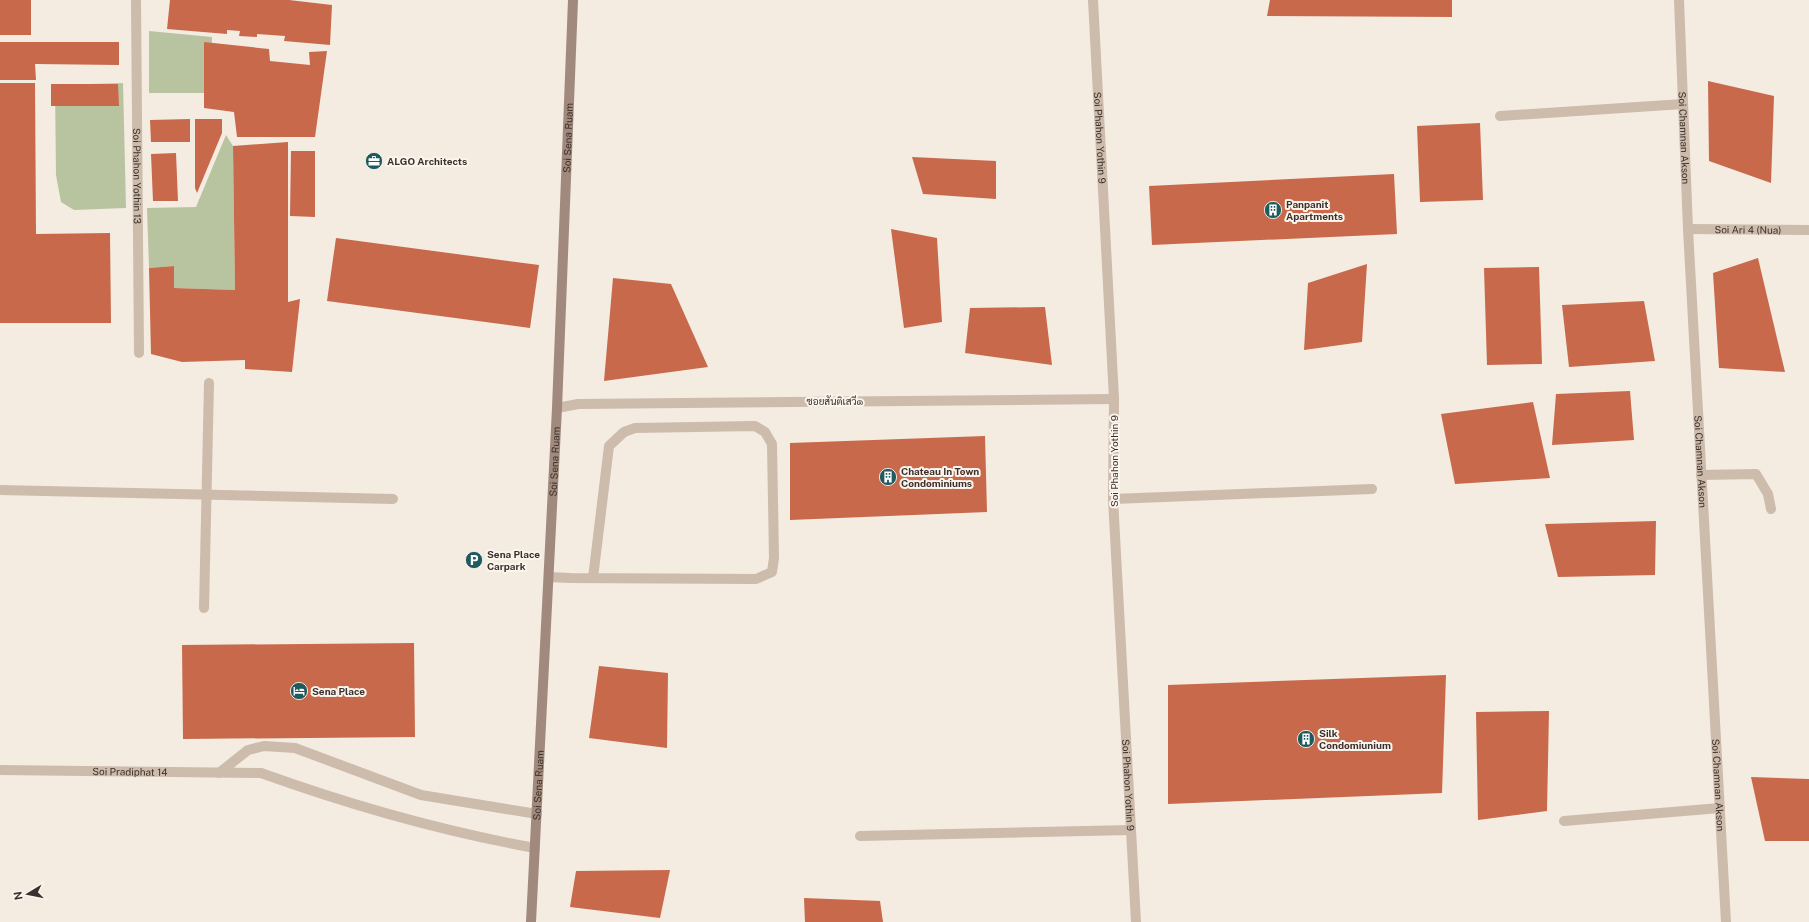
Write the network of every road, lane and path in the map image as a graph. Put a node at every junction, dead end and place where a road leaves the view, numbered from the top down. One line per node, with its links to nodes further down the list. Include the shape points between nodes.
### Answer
1 (136, 0): 9 (street, Soi Phahon Yothin 13)
2 (573, 0): 12 (street, Soi Sena Ruam)
3 (1093, 0): 11 (street, Soi Phahon Yothin 9)
4 (1679, 0): 5 (street, Soi Chamnan Akson)
5 (1683, 104): 6 (street); 7 (street, Soi Chamnan Akson)
6 (1500, 116)
7 (1688, 229): 8 (street, Soi Ari 4 (Nua)); 13 (street, Soi Chamnan Akson)
8 (1809, 230)
9 (139, 353)
10 (209, 383): 16 (street)
11 (1114, 399): 12 (street, ซอยสันติเสวี๑, via 578,404); 18 (street, Soi Phahon Yothin 9)
12 (557, 408): 20 (street, Soi Sena Ruam)
13 (1701, 475): 19 (street, via 1756,474 1768,494); 25 (street, Soi Chamnan Akson)
14 (1372, 489): 18 (street)
15 (0, 490): 16 (street)
16 (207, 494): 17 (street); 22 (street)
17 (393, 498)
18 (1113, 498): 28 (street, Soi Phahon Yothin 9)
19 (1771, 509)
20 (549, 577): 21 (street); 26 (street, Soi Sena Ruam)
21 (593, 578): 21 (street, via 756,578 772,572 772,444 765,432 755,426 635,428 624,432 609,446)
22 (204, 608)
23 (0, 770): 24 (street, Soi Pradiphat 14)
24 (219, 773): 26 (street, via 248,750 264,746 295,748 421,795); 30 (street, Soi Pradiphat 14, via 261,773 358,806 431,826)
25 (1720, 808): 27 (street); 33 (street, Soi Chamnan Akson)
26 (537, 814): 30 (street, Soi Sena Ruam)
27 (1564, 821)
28 (1131, 830): 29 (street); 32 (street, Soi Phahon Yothin 9)
29 (860, 836)
30 (535, 848): 31 (street, Soi Sena Ruam)
31 (531, 922)
32 (1136, 922)
33 (1726, 922)

